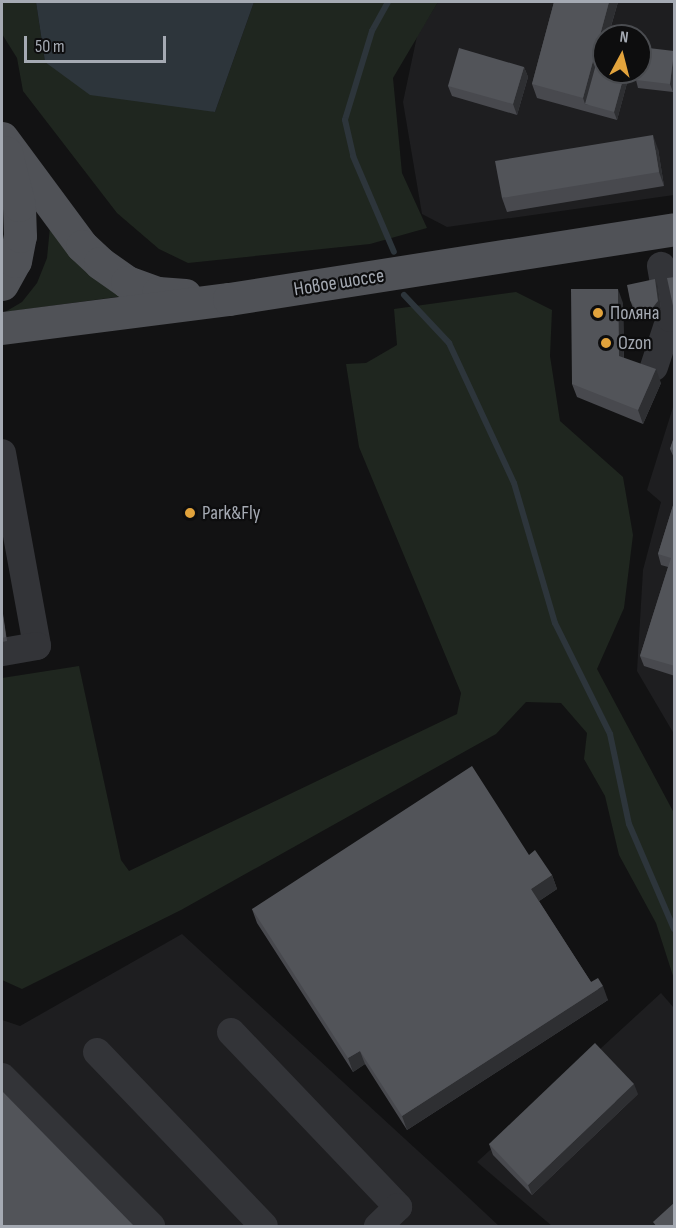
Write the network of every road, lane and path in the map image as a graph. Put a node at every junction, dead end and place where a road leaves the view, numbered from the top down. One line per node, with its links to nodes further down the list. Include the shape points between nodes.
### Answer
1 (2, 139): 4 (main road, via 13,173 20,236 15,261); 5 (main road, via 82,246 100,263 127,282 158,293)
2 (675, 229): 5 (main road, Новое шоссе)
3 (661, 266): 7 (lane, via 670,318)
4 (2, 284)
5 (229, 299): 6 (main road, Новое шоссе)
6 (2, 328)
7 (654, 367)
8 (2, 459): 9 (lane, via 37,646)
9 (2, 652)
10 (231, 1032): 15 (lane, via 398,1207)
11 (97, 1052): 14 (lane)
12 (2, 1077): 13 (lane)
13 (151, 1227)
14 (264, 1227)
15 (378, 1227)

